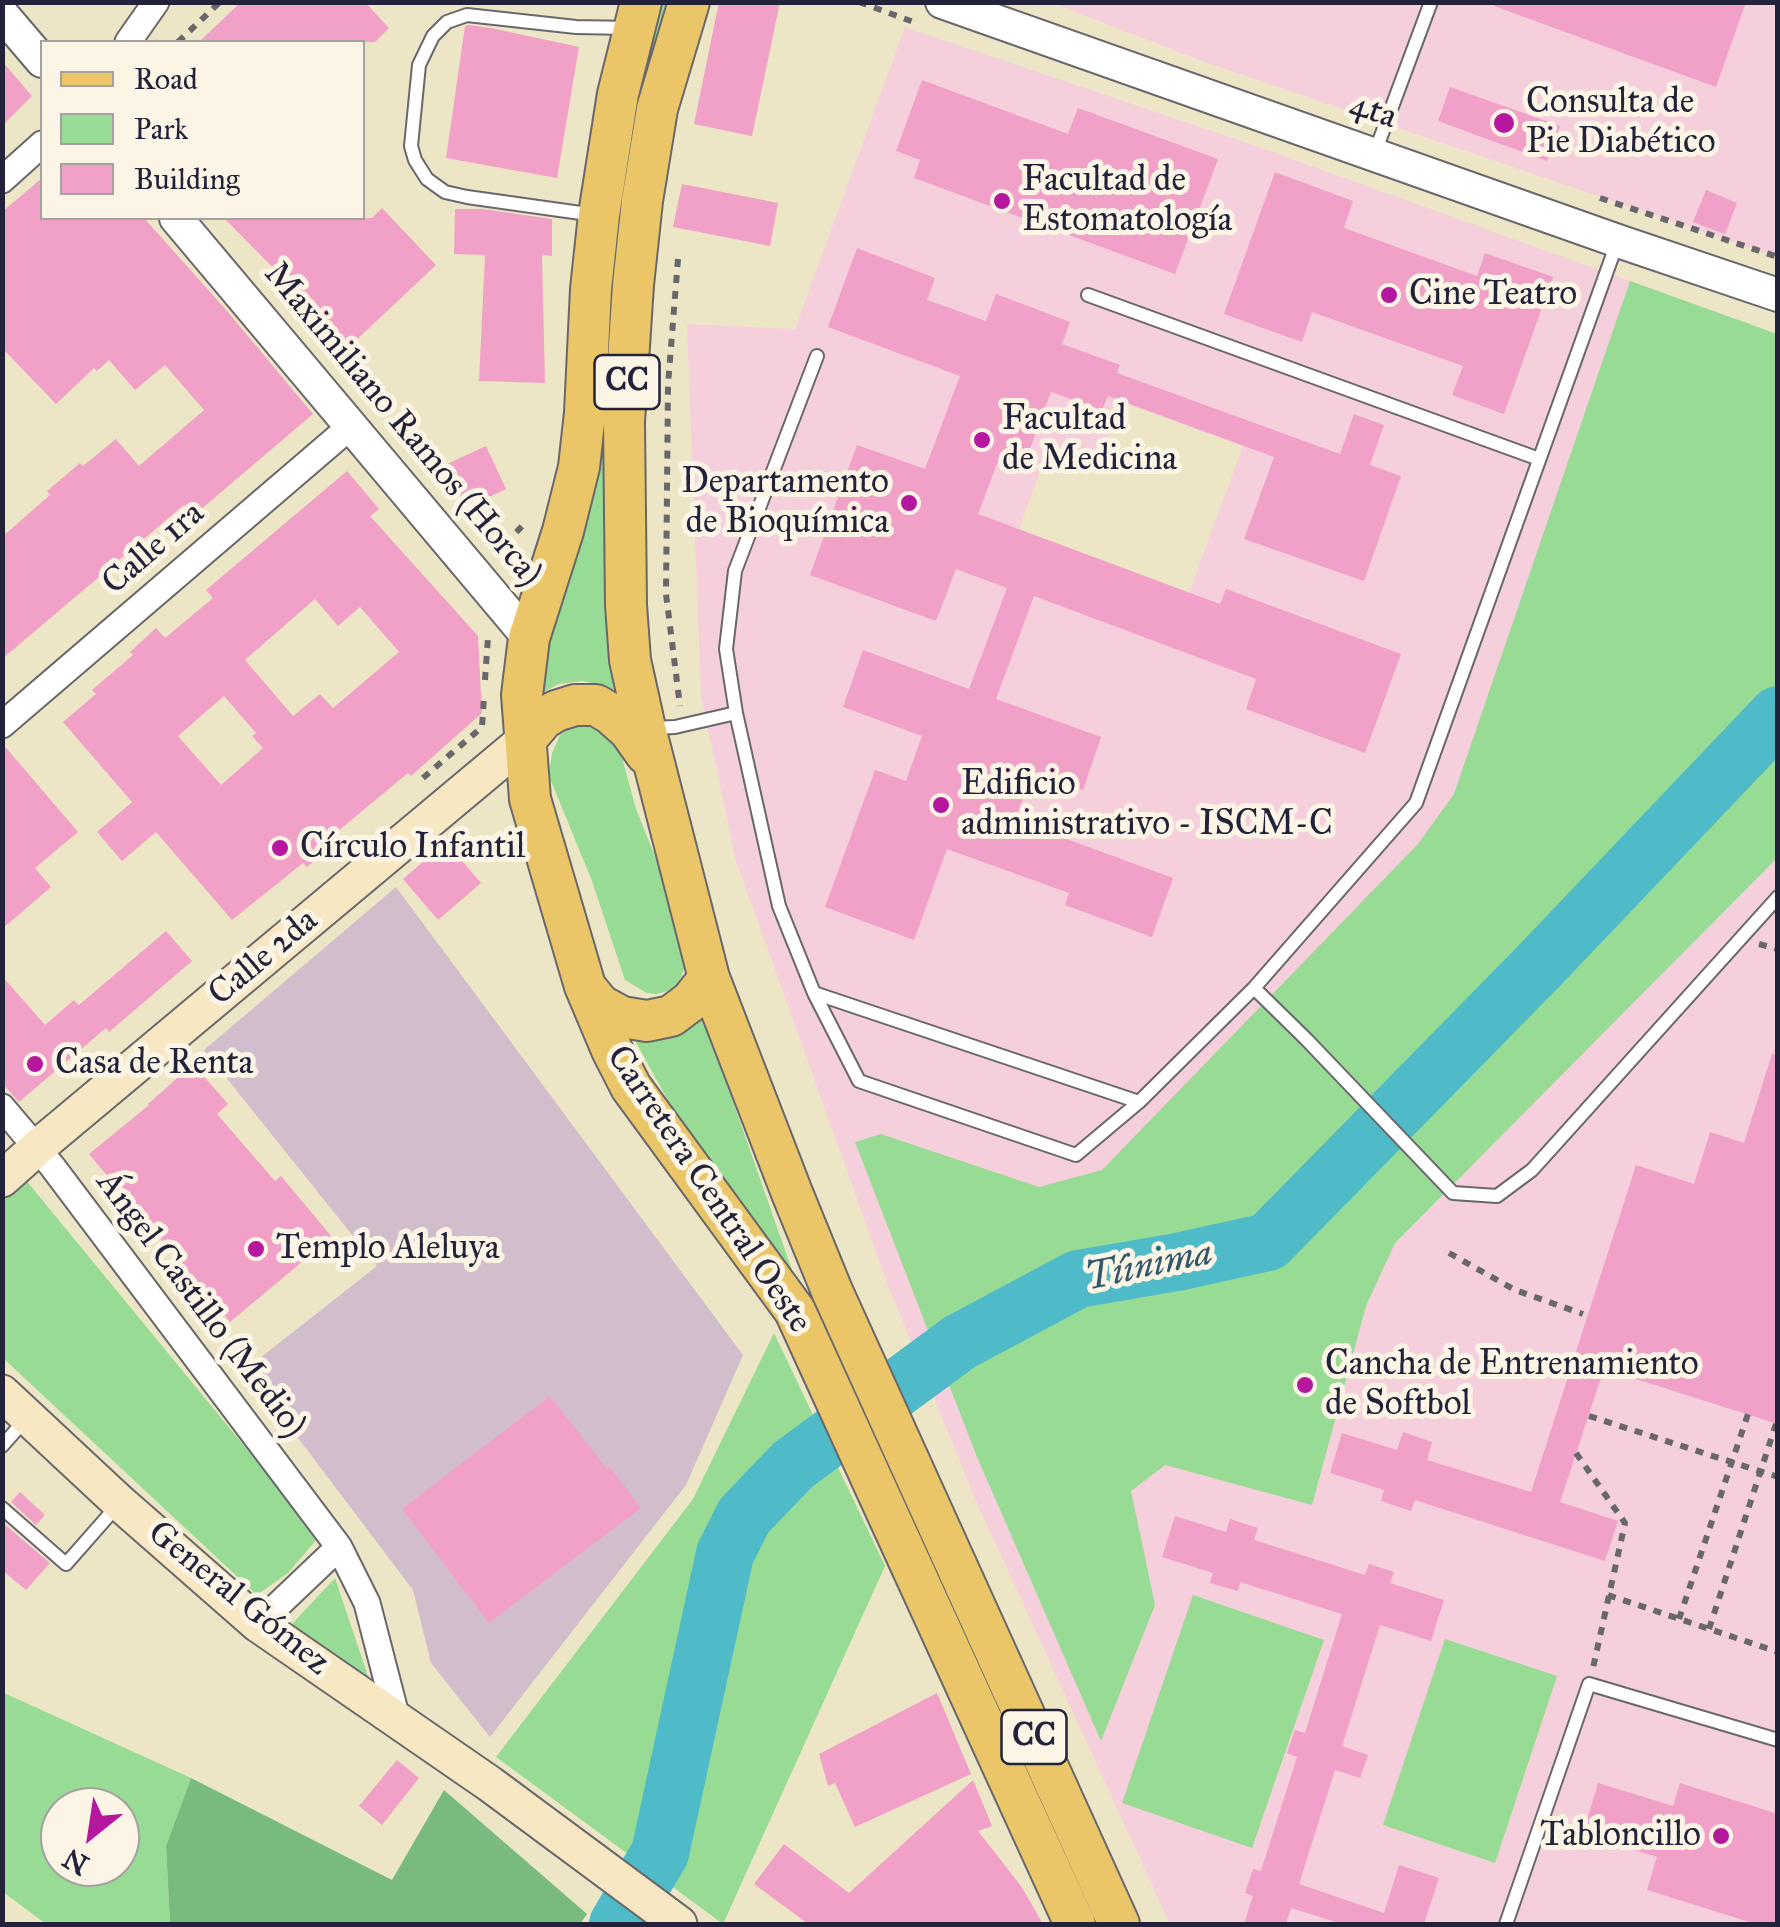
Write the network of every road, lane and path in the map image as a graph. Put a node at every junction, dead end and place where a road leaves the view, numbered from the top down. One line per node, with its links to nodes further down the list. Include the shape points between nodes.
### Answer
1 (156, 2): 8 (street)
2 (220, 2): 9 (path)
3 (689, 2): 27 (main road, Carretera Central Oeste / CC, via 657,109 642,201 624,422 630,660)
4 (942, 2): 12 (street, 4ta)
5 (1431, 2): 12 (lane)
6 (2, 14): 10 (street)
7 (637, 15): 14 (main road, Carretera Central Oeste / CC); 14 (lane, via 576,27 467,15 433,36 419,65 410,146 427,179 467,198)
8 (129, 40)
9 (180, 40)
10 (40, 58)
11 (40, 146): 13 (street)
12 (1374, 154): 16 (street, 4ta)
13 (2, 180)
14 (599, 216): 24 (main road, Carretera Central Oeste / CC, via 579,467)
15 (178, 220): 21 (street, Maximiliano Ramos (Horca))
16 (1618, 241): 19 (street, 4ta); 22 (lane)
17 (678, 260): 27 (path, via 668,385 666,594)
18 (1088, 295): 22 (lane)
19 (1778, 295)
20 (817, 356): 25 (lane, via 735,571 726,649)
21 (351, 426): 24 (street, Maximiliano Ramos (Horca)); 26 (street, Calle 1ra)
22 (1540, 459): 33 (lane, via 1416,803)
23 (489, 624): 29 (path, via 482,727)
24 (528, 638): 28 (main road, Carretera Central Oeste / CC)
25 (736, 712): 27 (lane); 34 (lane, via 780,906)
26 (2, 725)
27 (653, 737): 28 (main road, via 596,706 575,706 543,719); 31 (main road, Carretera Central Oeste / CC)
28 (526, 739): 32 (main road, Carretera Central Oeste / CC, via 530,799); 37 (main road, Calle 2da)
29 (423, 778)
30 (1778, 897): 33 (lane, via 1532,1170 1496,1196 1453,1193)
31 (709, 978): 32 (main road, via 671,1016 647,1021 622,1018); 63 (main road, Carretera Central Oeste / CC, via 832,1291)
32 (585, 986): 62 (main road, Carretera Central Oeste / CC, via 632,1088 795,1311)
33 (1254, 988): 35 (lane)
34 (814, 993): 35 (lane); 35 (lane, via 859,1082 1058,1149 1076,1155)
35 (1139, 1102)
36 (2, 1107): 37 (street, Ángel Castillo (Medio))
37 (38, 1147): 38 (main road, Calle 2da); 52 (street, Ángel Castillo (Medio))
38 (2, 1180)
39 (1449, 1252): 40 (path, via 1515,1290)
40 (1583, 1314)
41 (15, 1406): 45 (lane); 50 (main road, General Gómez)
42 (1748, 1414): 47 (path)
43 (1589, 1416): 47 (path)
44 (1776, 1424): 48 (path)
45 (2, 1446)
46 (1576, 1453): 53 (path, via 1625,1524)
47 (1732, 1462): 48 (path); 54 (path)
48 (1760, 1472): 49 (path); 56 (path)
49 (1778, 1477)
50 (120, 1503): 51 (lane, via 66,1564); 55 (main road, General Gómez)
51 (2, 1508)
52 (339, 1547): 55 (street); 59 (street, Ángel Castillo (Medio), via 367,1604)
53 (1608, 1595): 54 (path); 58 (path)
54 (1679, 1619): 56 (path)
55 (258, 1624): 59 (main road, General Gómez)
56 (1709, 1629): 57 (path)
57 (1778, 1652)
58 (1589, 1684): 60 (lane); 64 (lane)
59 (397, 1720): 61 (main road, General Gómez)
60 (1778, 1740)
61 (679, 1924)
62 (1075, 1924)
63 (1119, 1924)
64 (1506, 1924)

